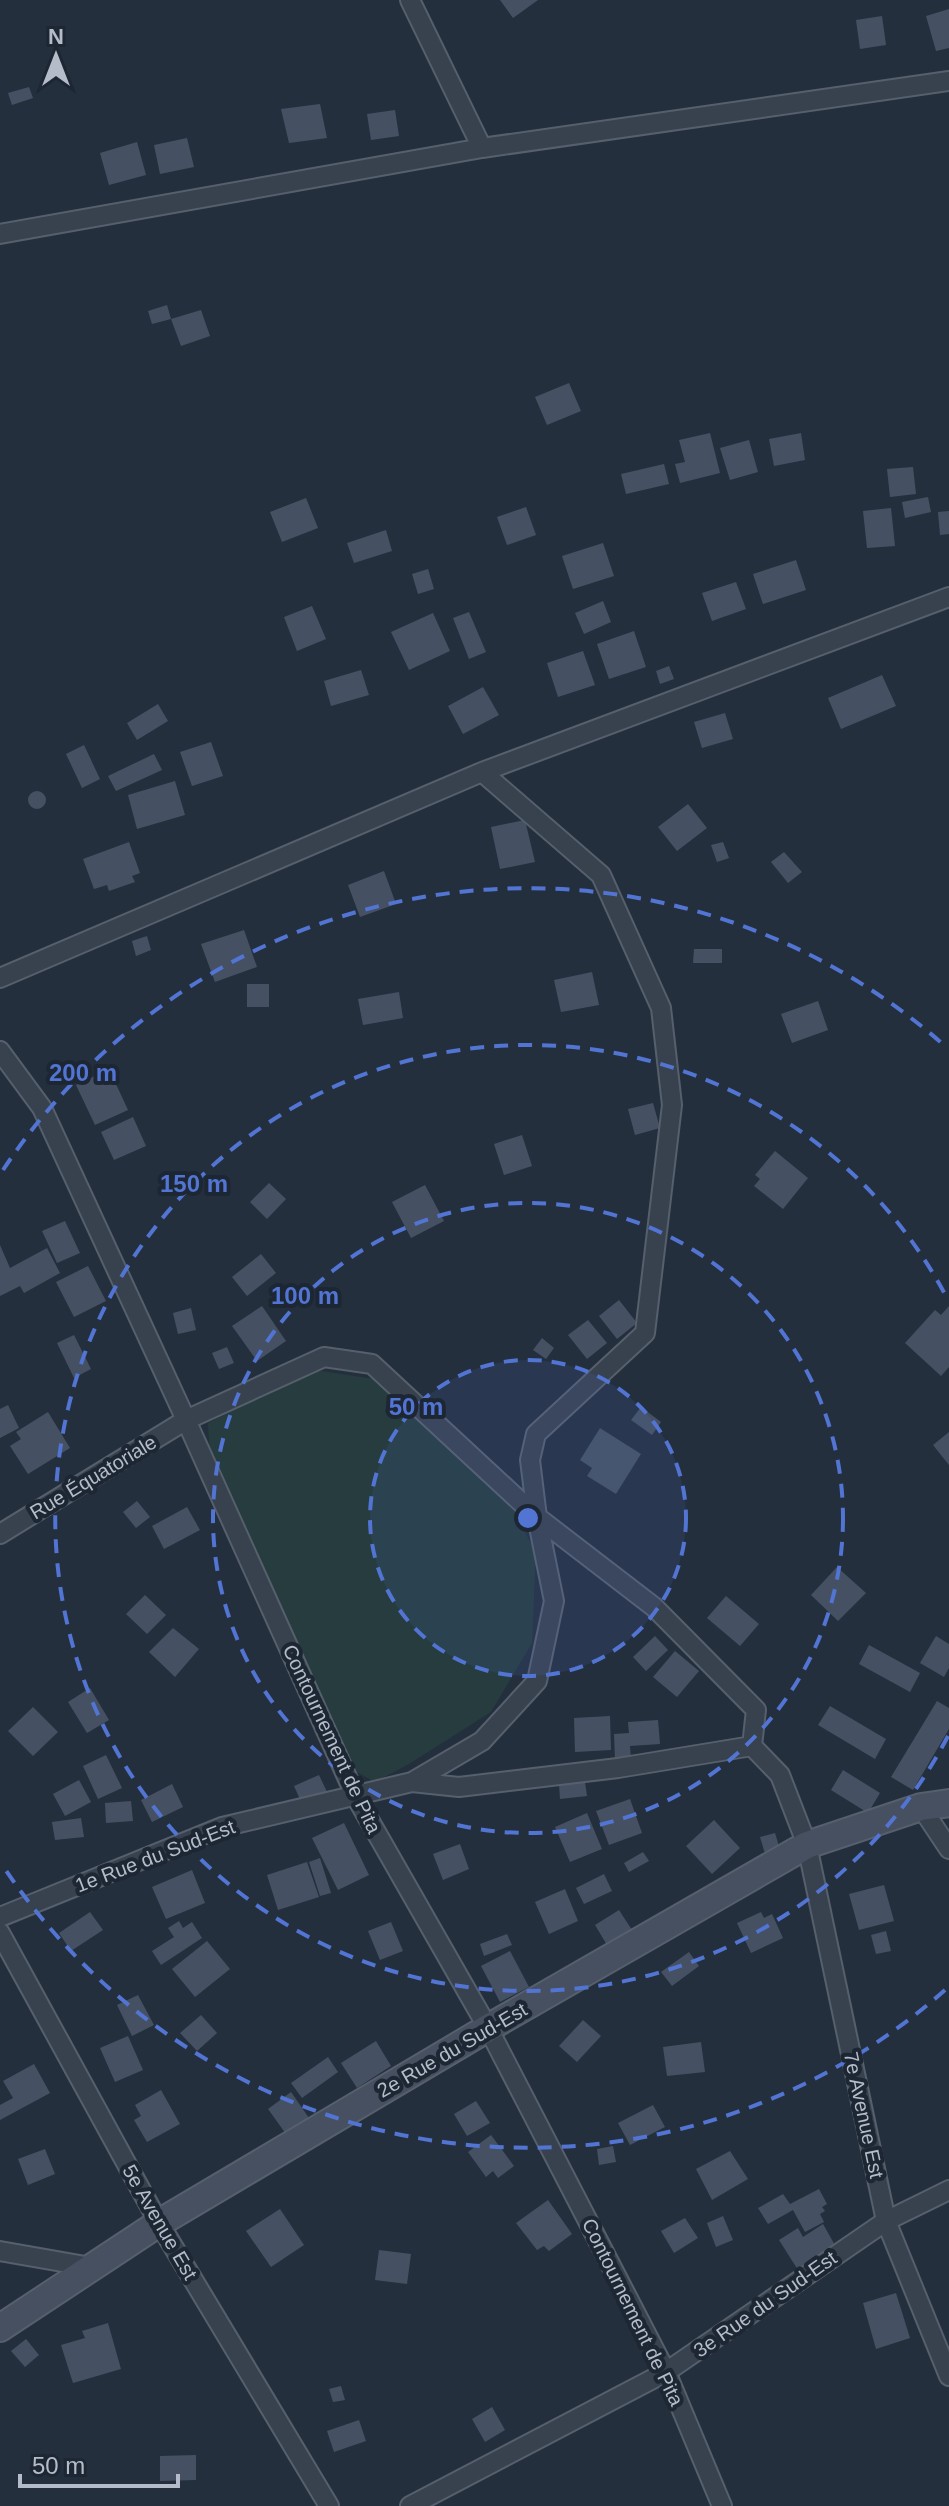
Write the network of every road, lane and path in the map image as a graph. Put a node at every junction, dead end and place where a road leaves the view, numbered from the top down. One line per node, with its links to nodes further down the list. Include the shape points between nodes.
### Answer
1 (410, 0): 3 (street)
2 (949, 81): 3 (street)
3 (482, 148): 4 (street)
4 (0, 234)
5 (949, 597): 6 (street)
6 (482, 772): 7 (street); 10 (street, 1e Rue du Sud-Est, via 601,875 661,1008 672,1105 645,1333 536,1434 530,1460)
7 (0, 978)
8 (0, 1051): 9 (street, Contournement de Pita, via 42,1108)
9 (186, 1420): 10 (street, Rue Équatoriale, via 324,1357 372,1364); 11 (street, Rue Équatoriale); 14 (street, Contournement de Pita)
10 (537, 1517): 12 (street, Rue Équatoriale, via 654,1607 756,1710); 13 (street, 1e Rue du Sud-Est, via 554,1601 537,1681 482,1741)
11 (0, 1534)
12 (752, 1746): 13 (street, via 459,1787); 17 (street, 7e Avenue Est, via 780,1775)
13 (412, 1782): 14 (street, 1e Rue du Sud-Est)
14 (356, 1797): 19 (street, 1e Rue du Sud-Est, via 222,1827); 21 (street, Contournement de Pita)
15 (949, 1803): 16 (street, 2e Rue du Sud-Est)
16 (921, 1807): 17 (street, 2e Rue du Sud-Est); 18 (street)
17 (807, 1845): 21 (street, 2e Rue du Sud-Est); 23 (street, 7e Avenue Est)
18 (949, 1849)
19 (0, 1917)
20 (0, 1933): 24 (street, 5e Avenue Est)
21 (488, 2028): 24 (street, 2e Rue du Sud-Est); 28 (street, Contournement de Pita)
22 (949, 2190): 23 (street, 3e Rue du Sud-Est)
23 (886, 2221): 28 (street, 3e Rue du Sud-Est); 29 (street, 7e Avenue Est)
24 (159, 2223): 26 (street, 2e Rue du Sud-Est); 30 (street, 5e Avenue Est)
25 (0, 2251): 26 (street)
26 (91, 2267): 27 (street, 2e Rue du Sud-Est)
27 (0, 2328)
28 (666, 2372): 31 (street, 3e Rue du Sud-Est); 32 (street, Contournement de Pita)
29 (949, 2376)
30 (329, 2506)
31 (410, 2506)
32 (722, 2506)

